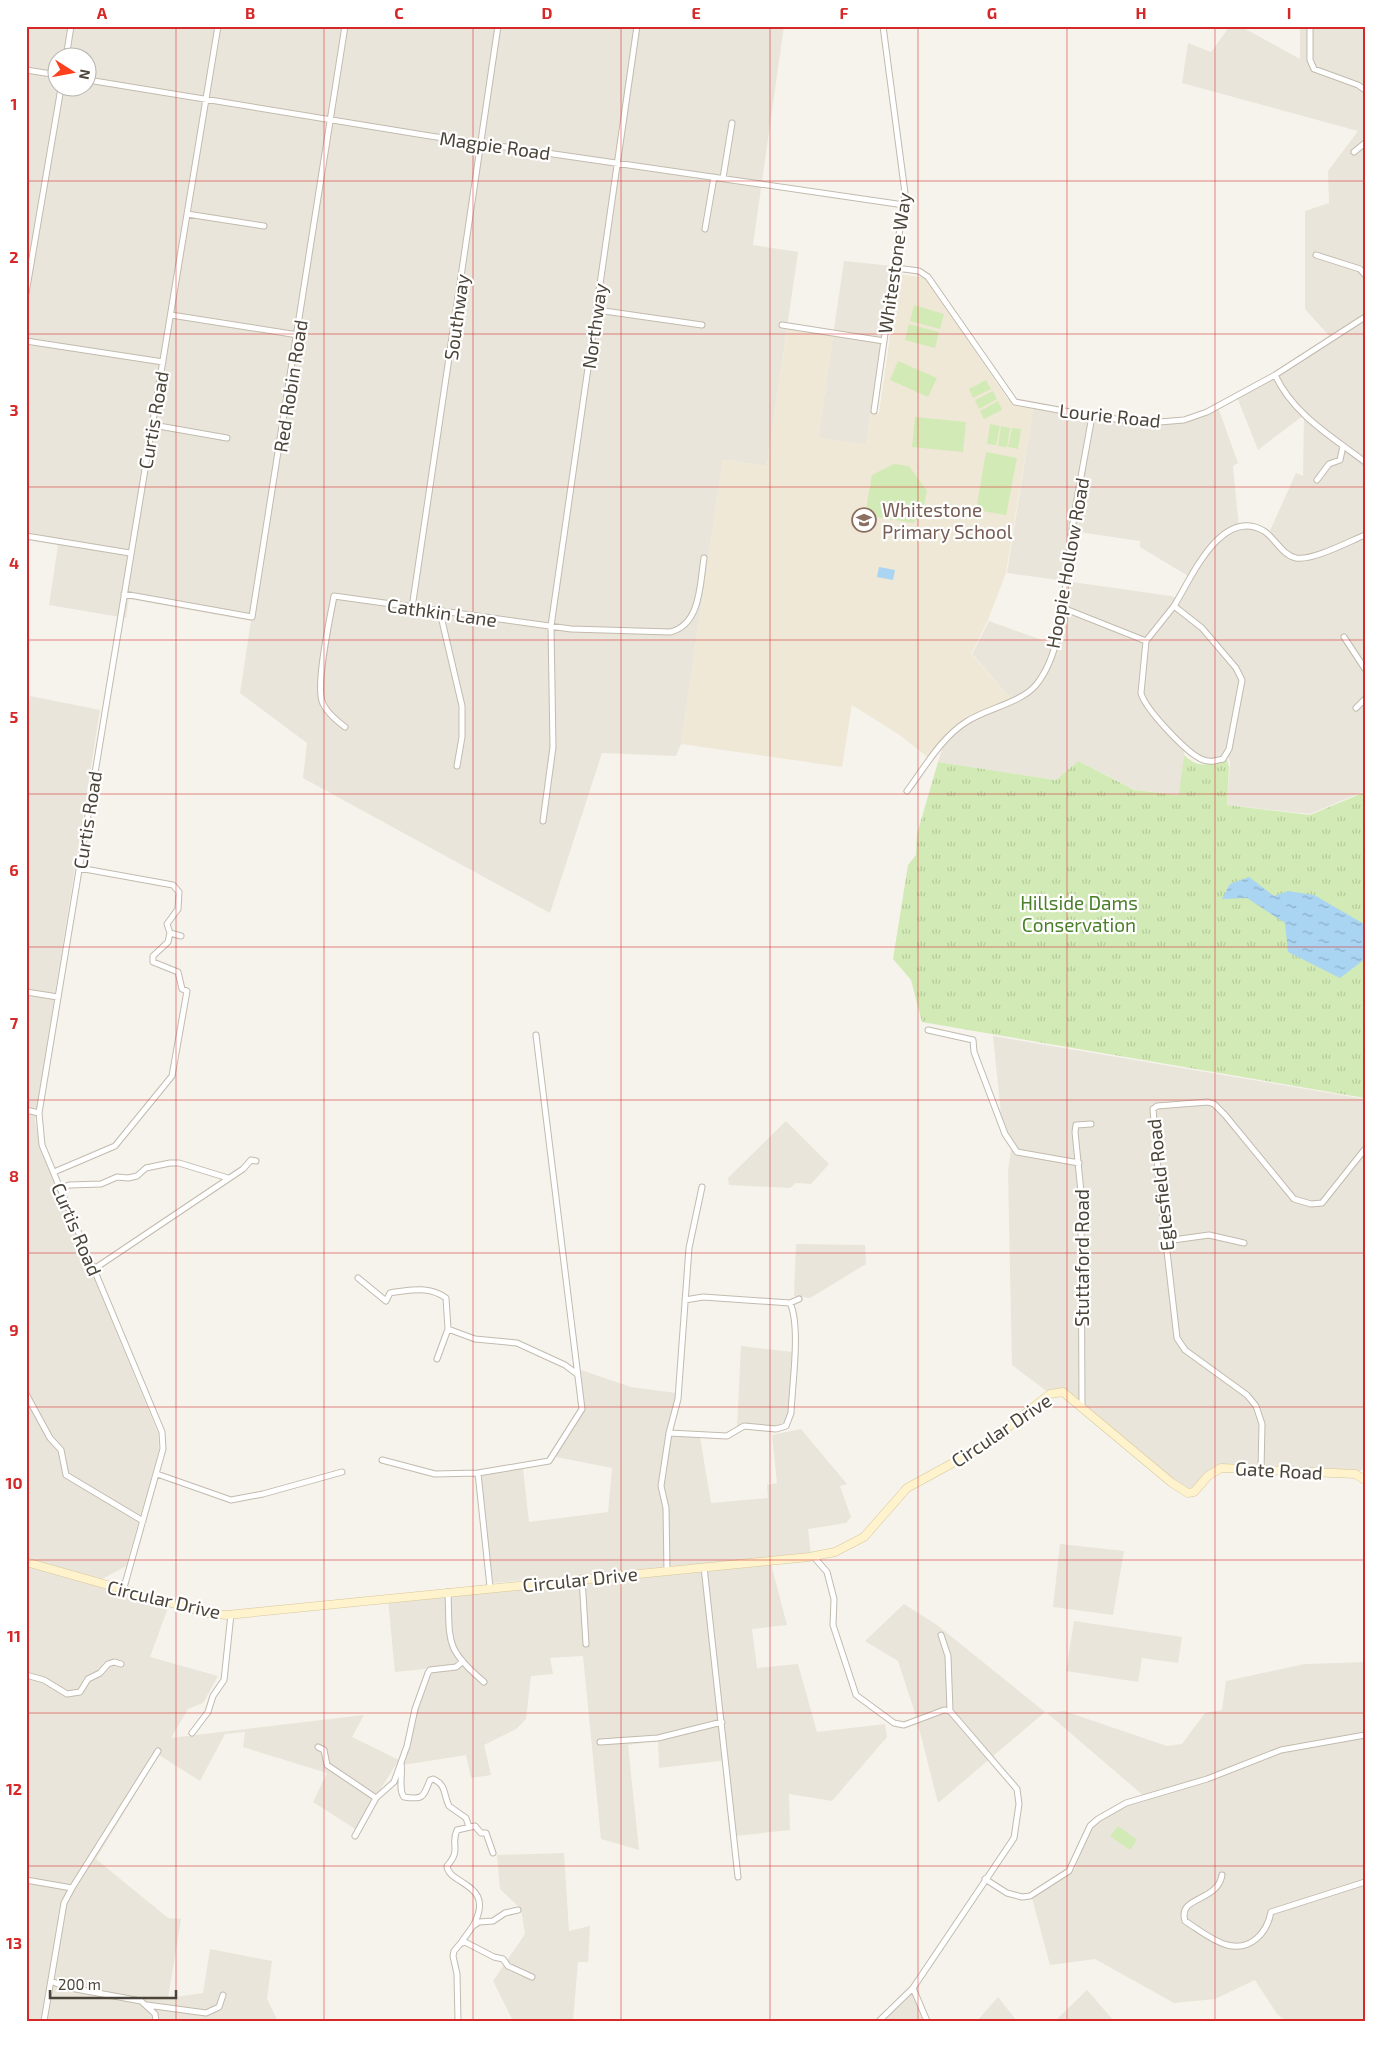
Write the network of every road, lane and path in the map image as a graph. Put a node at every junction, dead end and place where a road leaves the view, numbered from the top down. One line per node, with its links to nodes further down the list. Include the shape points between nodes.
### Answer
1 (71, 26): 8 (street)
2 (218, 26): 14 (street, Curtis Road)
3 (346, 26): 15 (street, Red Robin Road)
4 (498, 26): 17 (street, Southway)
5 (637, 26): 20 (street, Northway)
6 (883, 26): 23 (street, Whitestone Way, via 904,171)
7 (1310, 26): 12 (street, via 1310,60 1314,69)
8 (68, 48)
9 (26, 70): 10 (street)
10 (48, 73)
11 (98, 82): 14 (street, Magpie Road)
12 (1365, 90)
13 (59, 98): 30 (street)
14 (205, 100): 15 (street, Magpie Road); 24 (street, Curtis Road)
15 (331, 120): 17 (street, Magpie Road); 36 (street, Red Robin Road)
16 (732, 123): 22 (street)
17 (481, 143): 20 (street, Magpie Road); 54 (street, Southway)
18 (1365, 143): 19 (street)
19 (1354, 152)
20 (618, 163): 21 (street, Magpie Road); 31 (street, Northway)
21 (714, 177): 22 (street, Magpie Road); 26 (street)
22 (723, 178): 23 (street, Magpie Road)
23 (904, 205): 28 (street, Whitestone Way)
24 (187, 214): 25 (street); 32 (street, Curtis Road)
25 (264, 226)
26 (705, 228)
27 (1316, 255): 29 (street, via 1360,269)
28 (896, 268): 38 (street, Whitestone Way); 42 (street, Lourie Road, via 919,271 928,277 1015,402)
29 (1365, 276)
30 (26, 293)
31 (597, 310): 34 (street); 57 (street, Northway)
32 (171, 315): 36 (street); 39 (street, Curtis Road)
33 (1365, 318): 40 (street, Lourie Road)
34 (702, 325)
35 (782, 325): 38 (street)
36 (298, 335): 52 (street, Red Robin Road, via 252,617)
37 (26, 340): 39 (street)
38 (884, 341): 41 (street, Whitestone Way)
39 (163, 362): 43 (street, Curtis Road)
40 (1275, 375): 42 (street, Lourie Road, via 1207,412 1184,420 1147,423); 45 (street, via 1280,387 1300,412)
41 (874, 411)
42 (1092, 416): 55 (street, Hoopie Hollow Road, via 1071,535)
43 (153, 425): 44 (street); 50 (street, Curtis Road)
44 (226, 438)
45 (1343, 446): 46 (street); 47 (street, via 1340,460 1329,464)
46 (1365, 462)
47 (1317, 480)
48 (26, 536): 50 (street)
49 (1365, 536): 53 (street, via 1308,557 1295,558 1266,532 1238,527 1211,546)
50 (130, 553): 52 (street, Curtis Road)
51 (704, 558): 57 (street, Cathkin Lane, via 694,614 677,630 610,632)
52 (124, 594): 67 (street, Curtis Road)
53 (1174, 606): 59 (street); 59 (street, via 1202,628 1240,674 1242,686 1227,755 1223,759 1214,762 1196,756 1145,701 1141,683)
54 (412, 608): 56 (street, Cathkin Lane); 63 (street, Cathkin Lane, via 334,596 324,654 322,697 324,706)
55 (1063, 608): 59 (street); 65 (street, Hoopie Hollow Road, via 1052,654 1036,685 1018,698 976,716 956,729)
56 (440, 612): 57 (street, Cathkin Lane); 64 (street, via 462,706 462,737)
57 (551, 626): 66 (street, Northway, via 553,747)
58 (1344, 637): 60 (street)
59 (1146, 641)
60 (1365, 669)
61 (1365, 699): 62 (street)
62 (1356, 708)
63 (345, 727)
64 (457, 766)
65 (907, 791)
66 (543, 821)
67 (79, 868): 68 (street, via 177,888 178,909 167,924); 71 (street, Curtis Road)
68 (170, 933): 69 (street); 80 (street, via 168,942 153,956 153,962 178,972 182,988 187,991 172,1076 115,1146)
69 (181, 936)
70 (26, 992): 71 (street)
71 (58, 997): 75 (street, Curtis Road)
72 (928, 1030): 79 (street, via 973,1040 974,1052 1005,1134 1018,1152)
73 (536, 1035): 93 (street)
74 (26, 1110): 75 (street)
75 (38, 1113): 80 (street, Curtis Road, via 42,1144)
76 (1091, 1124): 79 (street, Stuttaford Road, via 1076,1125)
77 (1365, 1149): 84 (street, Eglesfield Road, via 1318,1205 1294,1199 1214,1104 1157,1106 1152,1117)
78 (256, 1162): 81 (street, via 251,1160)
79 (1080, 1163): 95 (street, Stuttaford Road)
80 (54, 1172): 82 (street, Curtis Road)
81 (228, 1178): 82 (street, via 170,1163 146,1168 137,1176 117,1177 101,1184 69,1184); 86 (street)
82 (61, 1188): 86 (street, Curtis Road)
83 (702, 1188): 89 (street, via 690,1248)
84 (1166, 1241): 85 (street, via 1209,1236); 98 (street, Eglesfield Road, via 1178,1342 1247,1395 1256,1406 1262,1424)
85 (1244, 1243)
86 (94, 1269): 100 (street, Curtis Road, via 162,1432 163,1449)
87 (358, 1278): 91 (street, via 386,1301 390,1293 395,1292 437,1291 446,1298)
88 (798, 1298): 90 (street)
89 (686, 1300): 90 (street, via 703,1297); 96 (street, via 678,1399)
90 (790, 1303): 96 (street, via 795,1327 791,1414 786,1426 776,1429 744,1426 727,1436)
91 (448, 1329): 92 (street); 93 (street, via 474,1340 517,1343)
92 (437, 1359)
93 (577, 1374): 101 (street, via 582,1409 549,1461)
94 (26, 1394): 103 (street, via 50,1438 61,1450 66,1475)
95 (1082, 1406): 98 (street, Gate Road, via 1188,1493 1194,1492 1208,1476 1221,1468); 104 (street, Circular Drive, via 1063,1392 1050,1394 984,1446 907,1488 864,1537 835,1552)
96 (669, 1433): 107 (street, via 662,1486)
97 (382, 1460): 101 (street, via 435,1474)
98 (1261, 1469): 102 (street, Gate Road, via 1355,1474)
99 (342, 1472): 100 (street, via 230,1500)
100 (157, 1474): 103 (street, Curtis Road)
101 (478, 1474): 109 (street)
102 (1365, 1480)
103 (143, 1521): 110 (street, Curtis Road)
104 (813, 1556): 106 (street, Circular Drive); 119 (street, via 827,1572 834,1599 833,1625 856,1695 894,1723 904,1725)
105 (26, 1562): 110 (street, Circular Drive)
106 (704, 1567): 107 (street, Circular Drive); 120 (street)
107 (668, 1570): 108 (street, Circular Drive)
108 (582, 1578): 109 (street, Circular Drive); 114 (street)
109 (490, 1587): 111 (street, Circular Drive)
110 (123, 1591): 112 (street, Circular Drive, via 207,1613)
111 (448, 1592): 112 (street, Circular Drive); 115 (street, via 450,1643)
112 (231, 1614): 121 (street, via 224,1680 213,1696 208,1712)
113 (941, 1635): 119 (street, via 948,1656)
114 (586, 1644)
115 (461, 1663): 118 (street); 126 (street, via 428,1673)
116 (121, 1664): 117 (street, via 108,1664 88,1679 80,1692 67,1694 44,1680)
117 (26, 1675)
118 (484, 1682)
119 (950, 1710): 133 (street, via 1015,1785 1019,1796 1016,1834)
120 (722, 1722): 123 (street, via 658,1738); 132 (street)
121 (192, 1733)
122 (1365, 1735): 133 (street, via 1293,1747 1193,1784 1126,1803 1090,1826 1069,1871 1030,1896 1014,1896)
123 (600, 1742)
124 (318, 1747): 127 (street, via 324,1750 328,1765)
125 (158, 1751): 136 (street)
126 (401, 1763): 127 (street, via 389,1789); 128 (street, via 404,1797 422,1797 433,1778 446,1791 449,1806 466,1818)
127 (376, 1798): 129 (street)
128 (469, 1827): 130 (street, via 475,1826 481,1833 486,1833); 138 (street, via 457,1830 456,1853 447,1866 451,1875 472,1888 480,1902 480,1911)
129 (355, 1836)
130 (493, 1853)
131 (1222, 1875): 135 (street, via 1216,1890 1193,1900 1184,1916 1185,1921 1227,1945 1252,1942 1261,1936 1272,1912)
132 (738, 1877)
133 (986, 1879): 142 (street)
134 (26, 1880): 136 (street)
135 (1365, 1882)
136 (72, 1888): 141 (street, via 64,1903)
137 (518, 1910): 138 (street)
138 (473, 1926): 139 (street)
139 (460, 1944): 140 (street, via 465,1942); 147 (street, via 453,1956)
140 (532, 1977)
141 (51, 1981): 144 (street); 145 (street)
142 (913, 1988): 148 (street); 149 (street)
143 (223, 1995): 144 (street, via 219,2007 206,2013)
144 (147, 2005): 146 (street, via 155,2014)
145 (44, 2021)
146 (156, 2021)
147 (458, 2021)
148 (879, 2021)
149 (927, 2021)

